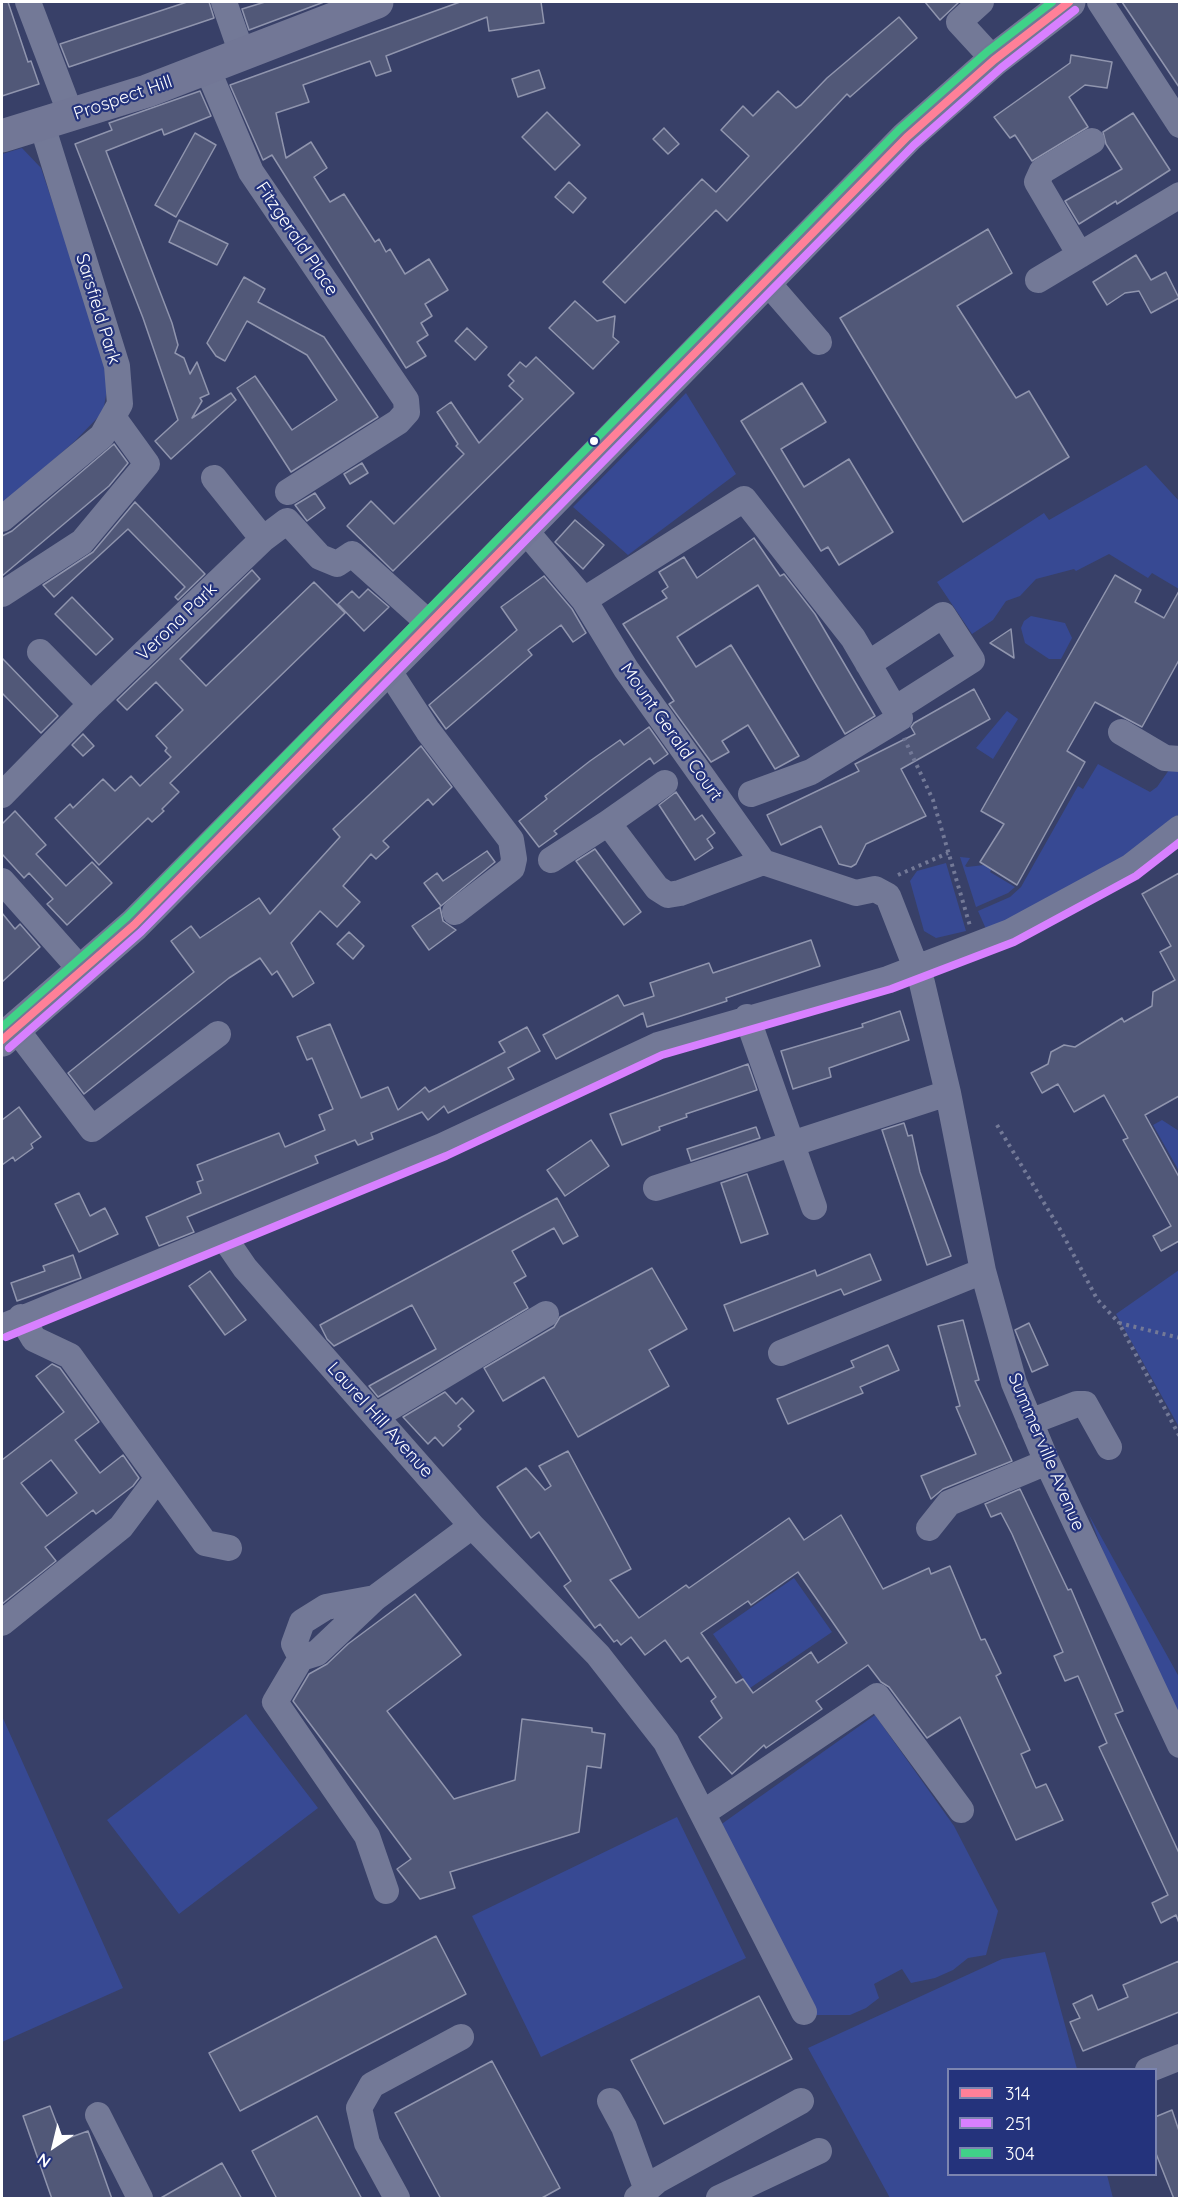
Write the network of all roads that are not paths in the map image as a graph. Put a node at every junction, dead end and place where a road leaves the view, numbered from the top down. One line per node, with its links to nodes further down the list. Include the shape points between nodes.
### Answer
1 (28, 2): 10 (street, Sarsfield Park)
2 (224, 2): 7 (street)
3 (377, 2): 7 (main road, Prospect Hill)
4 (981, 2): 8 (street, via 959,22)
5 (1069, 2): 8 (main road)
6 (1100, 2): 11 (street)
7 (242, 54): 9 (main road, Prospect Hill)
8 (994, 60): 17 (main road, via 907,136)
9 (207, 68): 10 (main road, Prospect Hill); 21 (street, Fitzgerald Place, via 251,172 406,400 407,412 398,422)
10 (56, 120): 12 (main road, Prospect Hill); 19 (street, Sarsfield Park, via 117,366 120,404)
11 (1179, 125)
12 (2, 136)
13 (1092, 141): 15 (street, via 1042,171 1037,182)
14 (1179, 195): 15 (street)
15 (1080, 255): 16 (street)
16 (1038, 280)
17 (766, 282): 18 (street); 23 (main road)
18 (819, 342)
19 (113, 417): 22 (street, Sarsfield Park, via 102,436); 25 (street, via 147,464 82,542)
20 (214, 477): 24 (street)
21 (288, 492)
22 (2, 519)
23 (524, 529): 26 (street, Mount Gerald Court); 27 (main road)
24 (262, 539): 27 (street, Verona Park, via 287,521 320,557 337,564 352,554); 31 (street, Verona Park)
25 (2, 594)
26 (584, 600): 29 (street, via 744,499 853,638); 41 (street, Mount Gerald Court, via 626,669)
27 (431, 625): 30 (main road)
28 (40, 652): 31 (street)
29 (868, 664): 32 (street); 32 (street, via 943,615 972,660)
30 (387, 668): 43 (street, via 428,731 511,840 512,868); 45 (main road, via 134,925)
31 (91, 704): 37 (street, Verona Park)
32 (896, 715): 36 (street, via 811,772)
33 (1121, 732): 34 (street, via 1165,758)
34 (1179, 759)
35 (665, 783): 38 (street)
36 (751, 794)
37 (2, 795)
38 (608, 823): 40 (street); 41 (street, via 657,888 668,895)
39 (1179, 828): 44 (street, via 1130,867 1034,920)
40 (551, 860)
41 (763, 862): 44 (street, Summerville Avenue, via 856,893 875,889 888,896)
42 (2, 881): 45 (street)
43 (455, 912)
44 (917, 967): 46 (street, via 838,994); 49 (street, Summerville Avenue)
45 (82, 972): 48 (main road)
46 (747, 1017): 50 (street); 53 (street, via 658,1045 442,1146)
47 (218, 1034): 48 (street, via 92,1129)
48 (8, 1035)
49 (948, 1093): 50 (street); 54 (street, Summerville Avenue)
50 (792, 1144): 51 (street); 52 (street)
51 (656, 1188)
52 (814, 1207)
53 (223, 1236): 56 (street); 58 (street, Laurel Hill Avenue, via 244,1268)
54 (982, 1271): 57 (street); 59 (street, Summerville Avenue, via 1014,1383)
55 (546, 1314): 58 (street)
56 (11, 1322): 62 (street, via 34,1339 70,1356)
57 (781, 1353)
58 (376, 1416): 63 (street, Laurel Hill Avenue)
59 (1030, 1422): 60 (street, via 1084,1404); 61 (street, Summerville Avenue)
60 (1109, 1447)
61 (1047, 1462): 64 (street, via 949,1503); 67 (street, Summerville Avenue)
62 (157, 1479): 65 (street, via 204,1543); 66 (street, via 122,1527)
63 (472, 1526): 69 (street, Laurel Hill Avenue, via 598,1655 666,1742); 70 (street, via 375,1598 317,1653 301,1658 275,1702 367,1836)
64 (929, 1528)
65 (229, 1548)
66 (2, 1623)
67 (1179, 1745)
68 (961, 1810): 69 (street, via 877,1696)
69 (703, 1813): 71 (street, Laurel Hill Avenue)
70 (386, 1891)
71 (804, 2012)
72 (461, 2037): 81 (street, via 372,2085 359,2108 367,2143)
73 (1179, 2057): 74 (street)
74 (1153, 2068)
75 (610, 2102): 79 (street, via 624,2127)
76 (801, 2102): 79 (street, via 658,2180)
77 (98, 2115): 80 (street)
78 (819, 2151): 82 (street)
79 (642, 2194)
80 (140, 2199)
81 (397, 2199)
82 (719, 2199)

